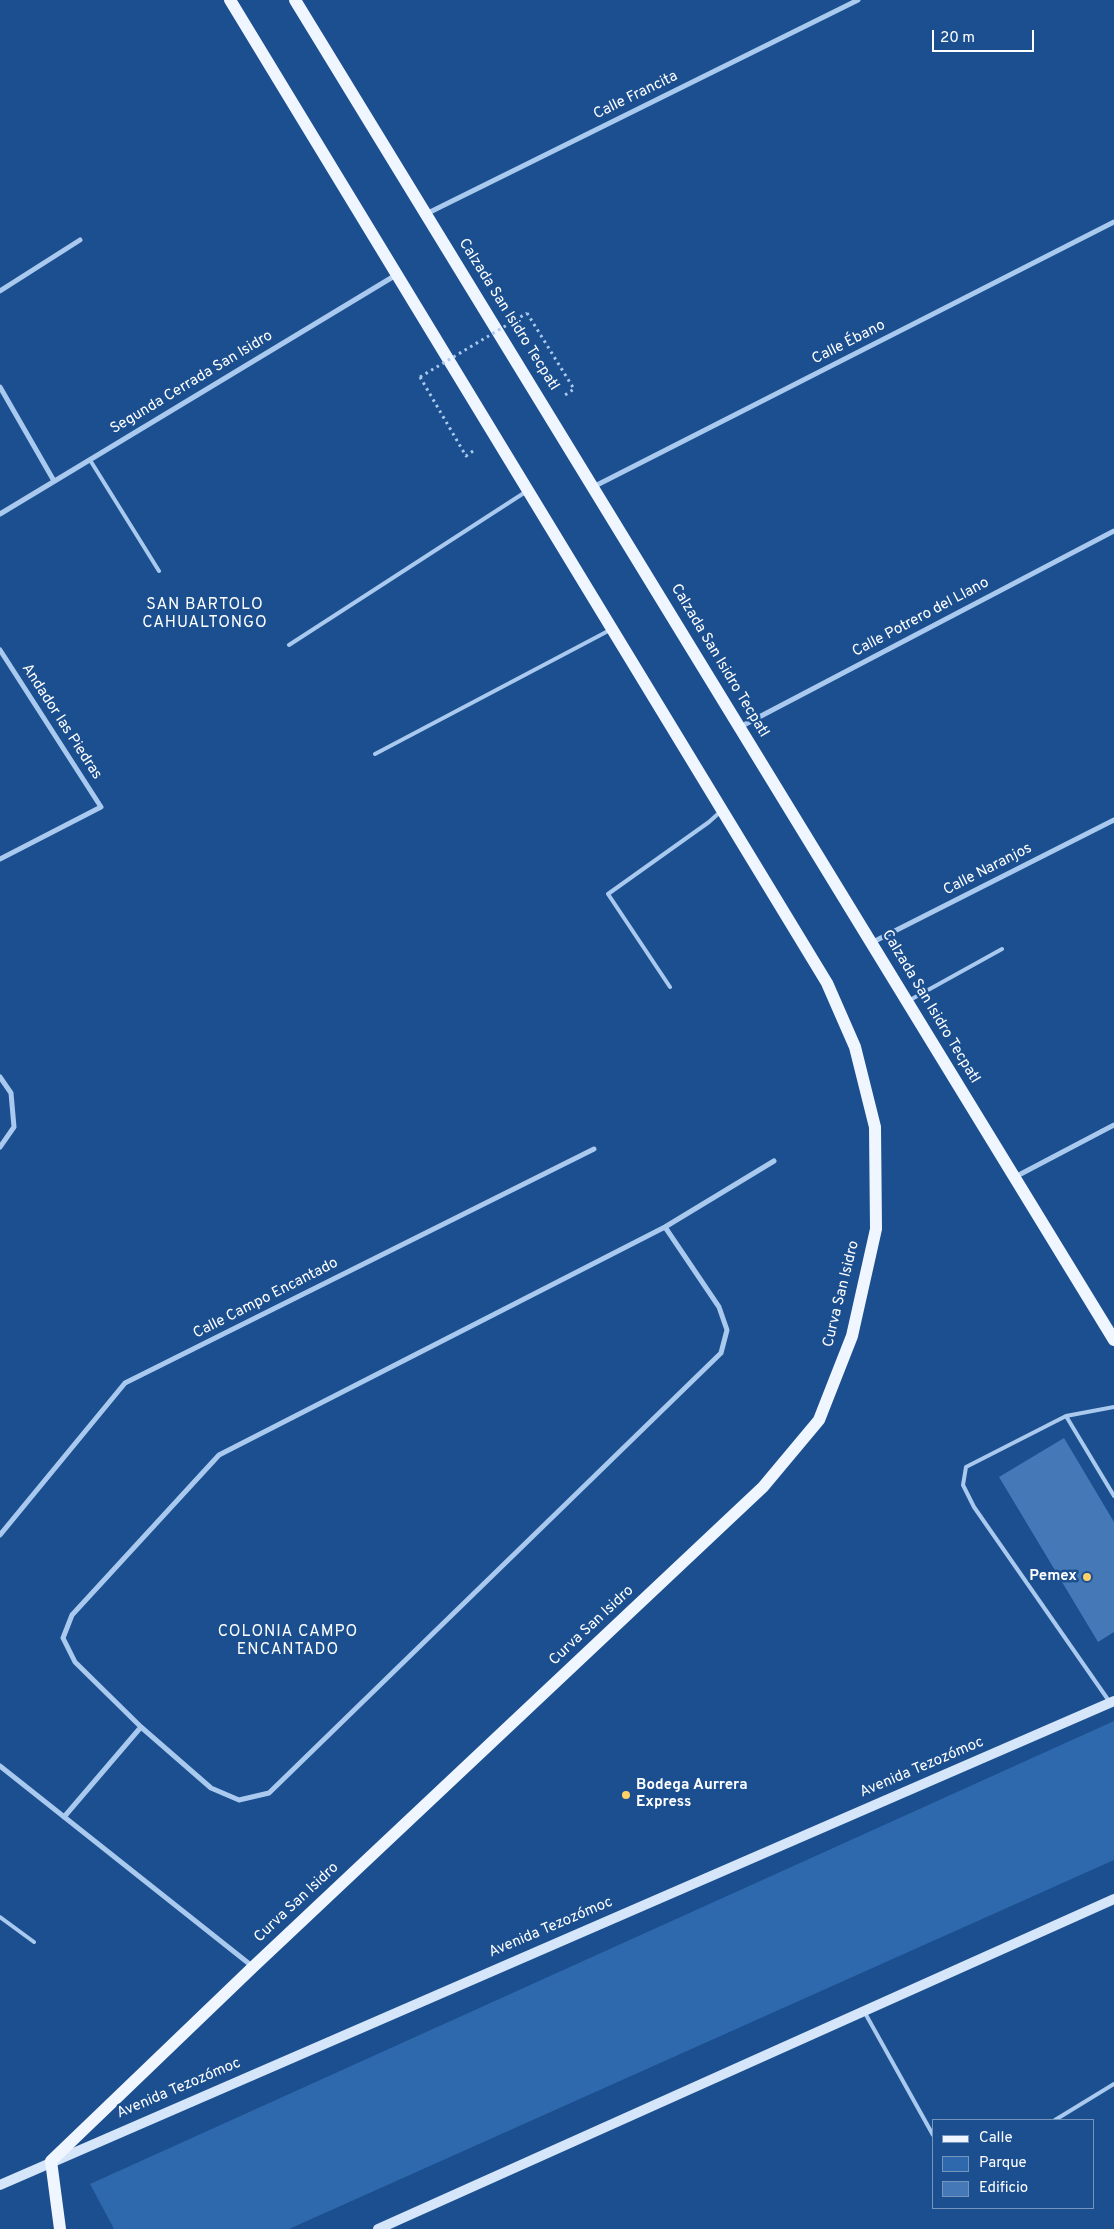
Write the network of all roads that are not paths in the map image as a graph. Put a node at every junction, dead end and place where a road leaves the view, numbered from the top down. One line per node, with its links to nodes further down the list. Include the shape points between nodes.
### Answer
1 (230, 0): 7 (main road)
2 (295, 0): 4 (main road, Calzada San Isidro Tecpatl)
3 (858, 0): 4 (street, Calle Francita)
4 (426, 214): 12 (main road, Calzada San Isidro Tecpatl)
5 (1114, 222): 12 (street, Calle Ébano)
6 (80, 240): 8 (street)
7 (397, 274): 10 (street, Segunda Cerrada San Isidro); 13 (main road)
8 (0, 291)
9 (0, 386): 11 (street)
10 (90, 460): 11 (street, Segunda Cerrada San Isidro); 16 (lane)
11 (54, 481): 14 (street, Segunda Cerrada San Isidro)
12 (594, 486): 20 (main road, Calzada San Isidro Tecpatl)
13 (529, 490): 17 (main road); 18 (lane)
14 (0, 514)
15 (1114, 531): 20 (street, Calle Potrero del Llano)
16 (159, 571)
17 (613, 628): 21 (lane); 22 (main road)
18 (289, 645)
19 (0, 650): 24 (street, Andador las Piedras, via 101,807)
20 (740, 727): 25 (main road, Calzada San Isidro Tecpatl)
21 (375, 754)
22 (723, 808): 27 (lane, via 709,822 608,894); 48 (main road, Curva San Isidro, via 828,983 855,1047 875,1127 876,1229 852,1336 819,1420 763,1487)
23 (1114, 820): 25 (street, Calle Naranjos)
24 (0, 860)
25 (872, 942): 28 (main road, Calzada San Isidro Tecpatl)
26 (1002, 949): 28 (lane)
27 (670, 987)
28 (908, 1001): 34 (main road, Calzada San Isidro Tecpatl)
29 (0, 1077): 31 (street, via 11,1093 14,1127)
30 (1114, 1125): 34 (street)
31 (0, 1147)
32 (594, 1149): 40 (street, Calle Campo Encantado, via 126,1383)
33 (774, 1161): 35 (street)
34 (1014, 1177): 36 (main road, Calzada San Isidro Tecpatl)
35 (665, 1228): 42 (street, via 219,1456 72,1616 63,1638 76,1662); 42 (street, via 718,1307 727,1330 721,1354 269,1793 239,1800 211,1788)
36 (1114, 1340)
37 (1114, 1406): 38 (lane)
38 (1066, 1416): 39 (lane); 41 (lane, via 966,1468 963,1485 974,1507)
39 (1114, 1496)
40 (0, 1535)
41 (1112, 1702): 53 (main road, Avenida Tezozómoc)
42 (141, 1727): 44 (street)
43 (0, 1766): 44 (street)
44 (64, 1817): 48 (street)
45 (1114, 1898): 49 (main road)
46 (0, 1917): 47 (lane)
47 (34, 1942)
48 (253, 1967): 53 (main road, Curva San Isidro)
49 (864, 2011): 52 (lane); 56 (main road)
50 (1114, 2084): 51 (lane)
51 (1057, 2119)
52 (932, 2133)
53 (51, 2161): 54 (main road, Avenida Tezozómoc); 55 (main road)
54 (0, 2185)
55 (60, 2229)
56 (378, 2229)

